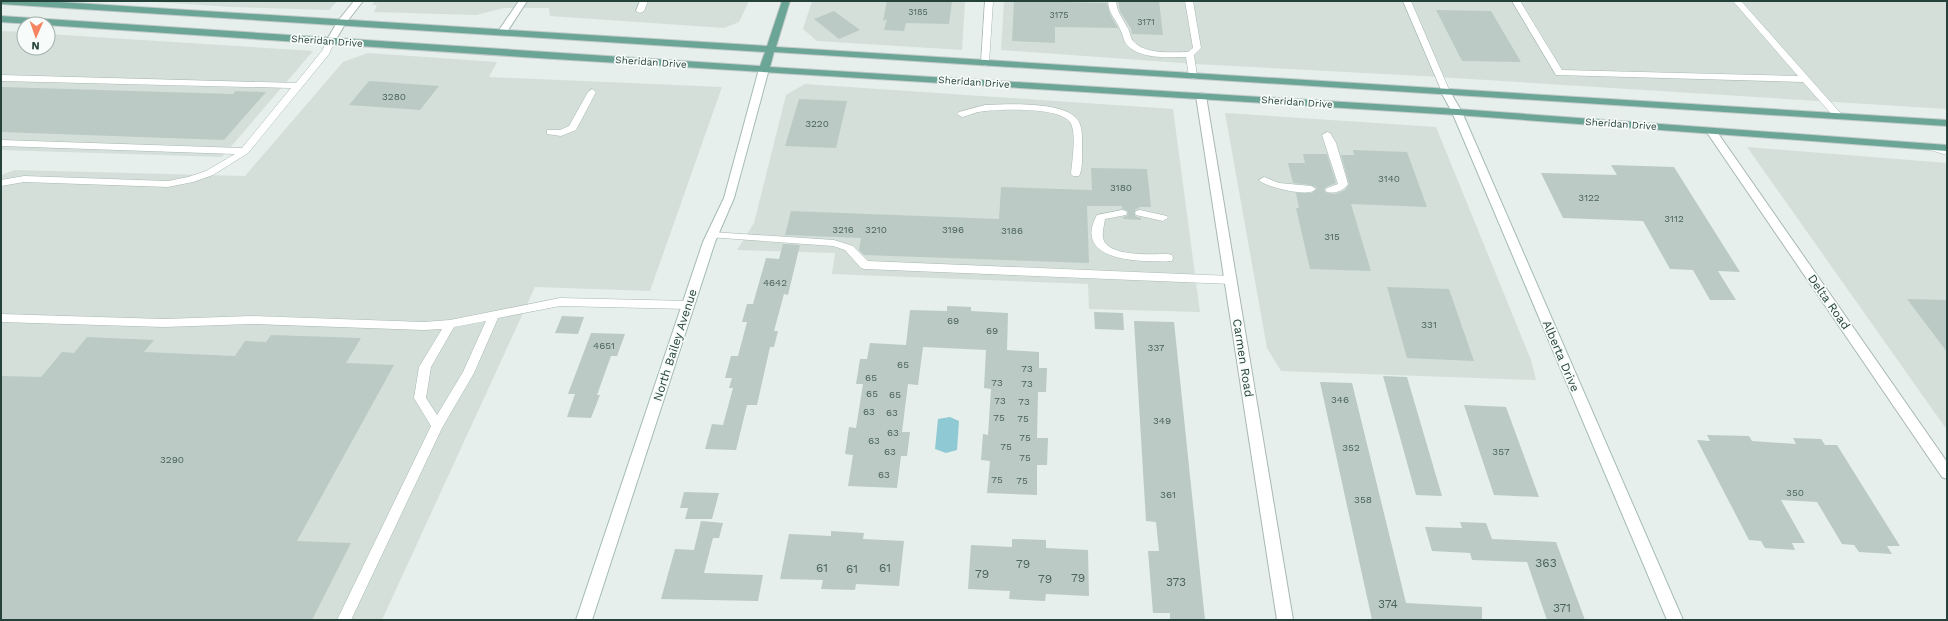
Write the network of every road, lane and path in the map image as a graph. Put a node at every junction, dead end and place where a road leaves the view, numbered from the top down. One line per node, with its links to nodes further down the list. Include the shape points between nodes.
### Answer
1 (1, 1): 14 (main road, Sheridan Drive)
2 (359, 1): 14 (street)
3 (523, 1): 15 (street)
4 (644, 1): 12 (lane)
5 (786, 1): 17 (main road)
6 (989, 1): 19 (lane)
7 (1112, 1): 18 (lane, via 1114,17 1124,27 1131,44 1156,53)
8 (1189, 1): 18 (lane, via 1197,48)
9 (1407, 1): 26 (lane)
10 (1516, 1): 23 (lane, via 1559,73)
11 (1737, 1): 23 (lane)
12 (640, 11)
13 (1, 19): 16 (main road, Sheridan Drive)
14 (341, 23): 15 (main road, Sheridan Drive); 16 (street)
15 (502, 33): 17 (main road, Sheridan Drive)
16 (332, 41): 20 (main road, Sheridan Drive); 24 (lane)
17 (770, 50): 19 (main road, Sheridan Drive); 20 (main road)
18 (1190, 54): 21 (lane)
19 (985, 63): 21 (main road, Sheridan Drive)
20 (764, 69): 27 (main road, Sheridan Drive); 48 (street, North Bailey Avenue, via 728,198)
21 (1193, 76): 26 (main road, Sheridan Drive)
22 (1, 78): 24 (lane)
23 (1806, 79): 30 (lane)
24 (298, 86): 38 (lane)
25 (592, 92): 33 (lane, via 574,128 561,133)
26 (1446, 92): 28 (street, Alberta Drive); 30 (main road, Sheridan Drive)
27 (1201, 96): 28 (main road, Sheridan Drive); 50 (street, Carmen Road)
28 (1457, 112): 32 (main road, Sheridan Drive); 60 (street, Alberta Drive)
29 (962, 114): 40 (lane, via 992,108 1049,110 1067,114 1072,118 1076,128)
30 (1838, 116): 31 (main road, Sheridan Drive)
31 (1947, 123)
32 (1711, 131): 36 (main road, Sheridan Drive); 56 (street, Delta Road)
33 (550, 132)
34 (1327, 135): 44 (lane, via 1343,184)
35 (1, 143): 38 (lane)
36 (1930, 147): 37 (main road, Sheridan Drive); 39 (lane)
37 (1947, 148)
38 (245, 151): 42 (lane, via 210,173 189,181 168,184 24,179)
39 (1947, 152)
40 (1076, 174)
41 (1264, 180): 43 (lane, via 1277,186)
42 (1, 184)
43 (1310, 189)
44 (1330, 190)
45 (1122, 213): 49 (lane, via 1100,217 1098,238 1102,247 1120,257)
46 (1140, 214): 47 (lane)
47 (1163, 218)
48 (712, 235): 50 (lane, via 834,243 850,248 865,265); 51 (street, North Bailey Avenue)
49 (1168, 258)
50 (1231, 280): 59 (street, Carmen Road)
51 (689, 305): 52 (lane, via 560,302); 58 (street, North Bailey Avenue)
52 (493, 316): 54 (lane); 55 (lane, via 468,373)
53 (1, 318): 54 (lane, via 164,323 251,320 424,326)
54 (450, 324): 55 (lane, via 425,367 420,398)
55 (437, 426): 57 (lane)
56 (1947, 473)
57 (344, 620)
58 (584, 620)
59 (1285, 620)
60 (1675, 620)

